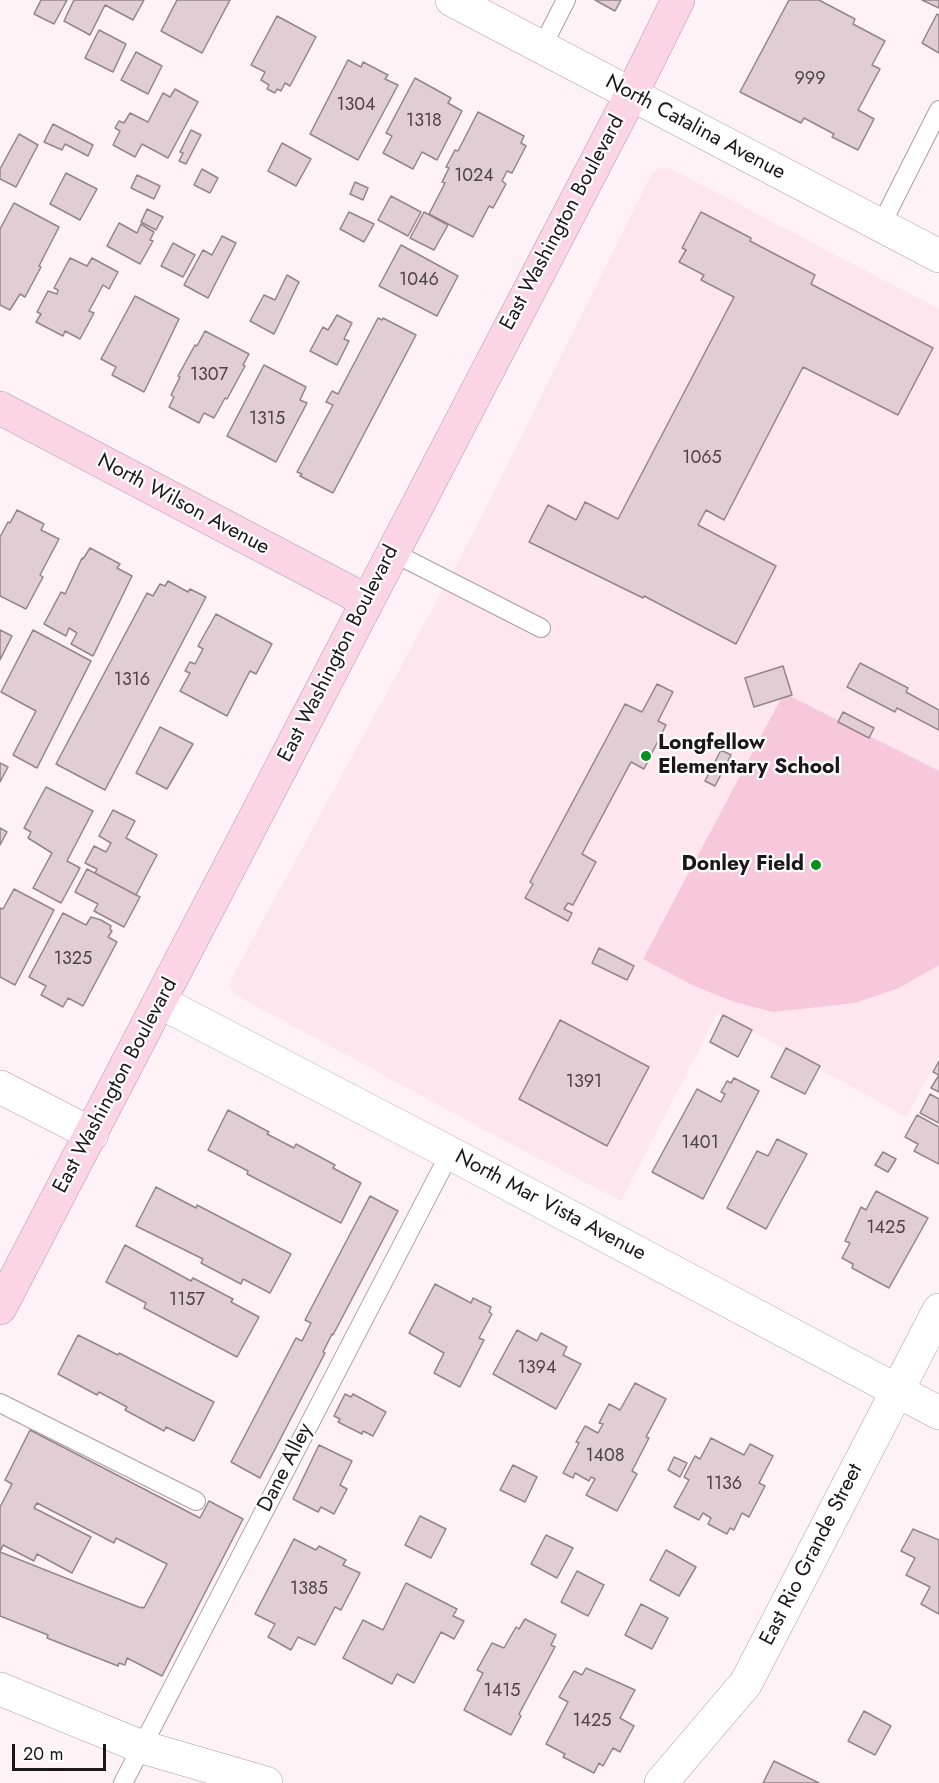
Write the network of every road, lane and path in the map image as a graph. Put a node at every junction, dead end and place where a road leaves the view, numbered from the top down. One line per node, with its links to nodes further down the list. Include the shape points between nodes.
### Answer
1 (452, 0): 4 (street, North Catalina Avenue)
2 (566, 0): 4 (lane)
3 (678, 0): 5 (main road, East Washington Boulevard)
4 (542, 47): 5 (street, North Catalina Avenue)
5 (631, 94): 7 (street, North Catalina Avenue); 10 (main road, East Washington Boulevard)
6 (939, 110): 7 (lane)
7 (880, 225): 8 (street, North Catalina Avenue)
8 (939, 256)
9 (0, 408): 11 (main road, North Wilson Avenue)
10 (392, 552): 11 (main road, East Washington Boulevard); 12 (lane)
11 (367, 601): 13 (main road, East Washington Boulevard)
12 (541, 628)
13 (160, 1002): 15 (main road, East Washington Boulevard); 16 (street, North Mar Vista Avenue)
14 (0, 1087): 15 (street)
15 (92, 1134): 17 (main road, East Washington Boulevard)
16 (450, 1153): 19 (street, North Mar Vista Avenue); 24 (lane, Dane Alley)
17 (0, 1308)
18 (939, 1310): 19 (street, East Rio Grande Street)
19 (897, 1391): 21 (street, North Mar Vista Avenue); 27 (street, East Rio Grande Street, via 746,1683)
20 (0, 1403): 22 (lane)
21 (939, 1413)
22 (196, 1501)
23 (0, 1689): 24 (street)
24 (142, 1747): 25 (lane, Dane Alley); 26 (street)
25 (123, 1783)
26 (266, 1783)
27 (661, 1783)

